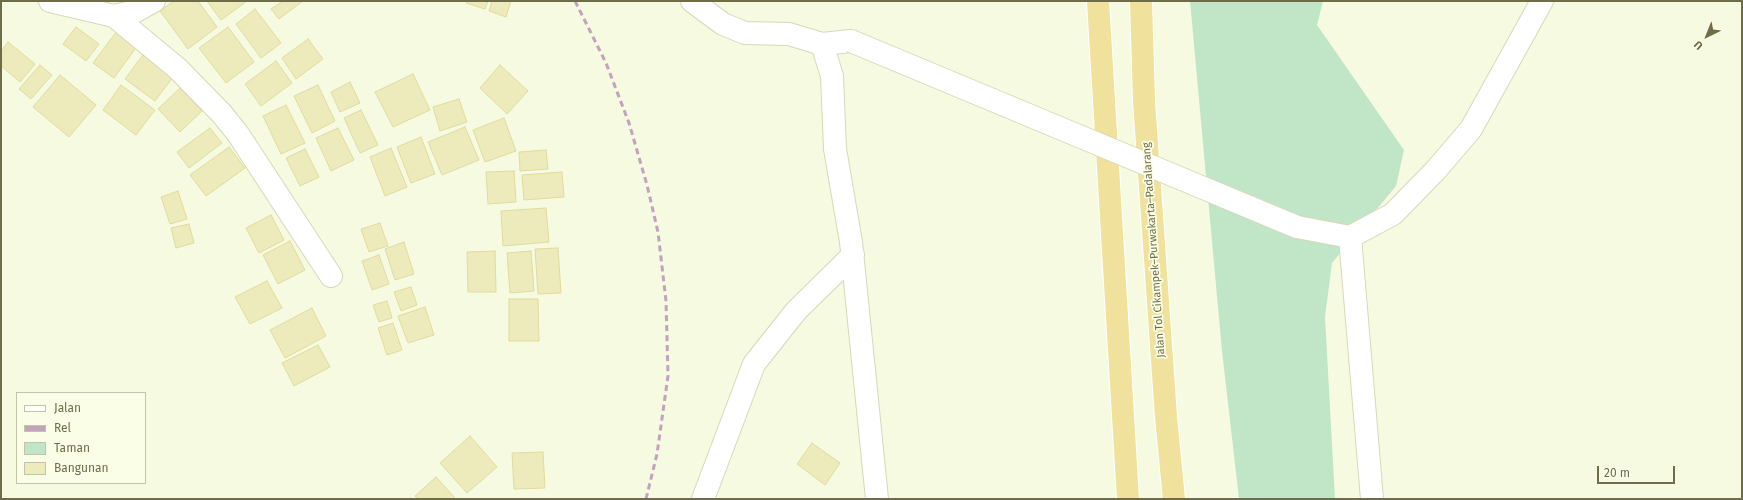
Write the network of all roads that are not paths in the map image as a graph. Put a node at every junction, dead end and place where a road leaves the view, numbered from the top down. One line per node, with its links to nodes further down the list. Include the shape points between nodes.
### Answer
1 (154, 1): 7 (street, via 136,11)
2 (692, 1): 8 (street, via 730,28 745,33 789,34)
3 (1098, 1): 14 (highway)
4 (1141, 1): 15 (highway, Jalan Tol Cikampek–Purwakarta–Padalarang, via 1144,108)
5 (1542, 1): 9 (street, via 1471,129 1393,214)
6 (54, 2): 7 (street)
7 (114, 16): 11 (street, via 177,68 222,114 238,134)
8 (822, 44): 9 (street, bridge, via 851,41 1297,227); 10 (street, via 832,76 836,149)
9 (1350, 237): 16 (street)
10 (853, 255): 12 (street, via 796,312 754,364); 13 (street)
11 (331, 276)
12 (703, 499)
13 (877, 499)
14 (1128, 499)
15 (1174, 499)
16 (1372, 499)

